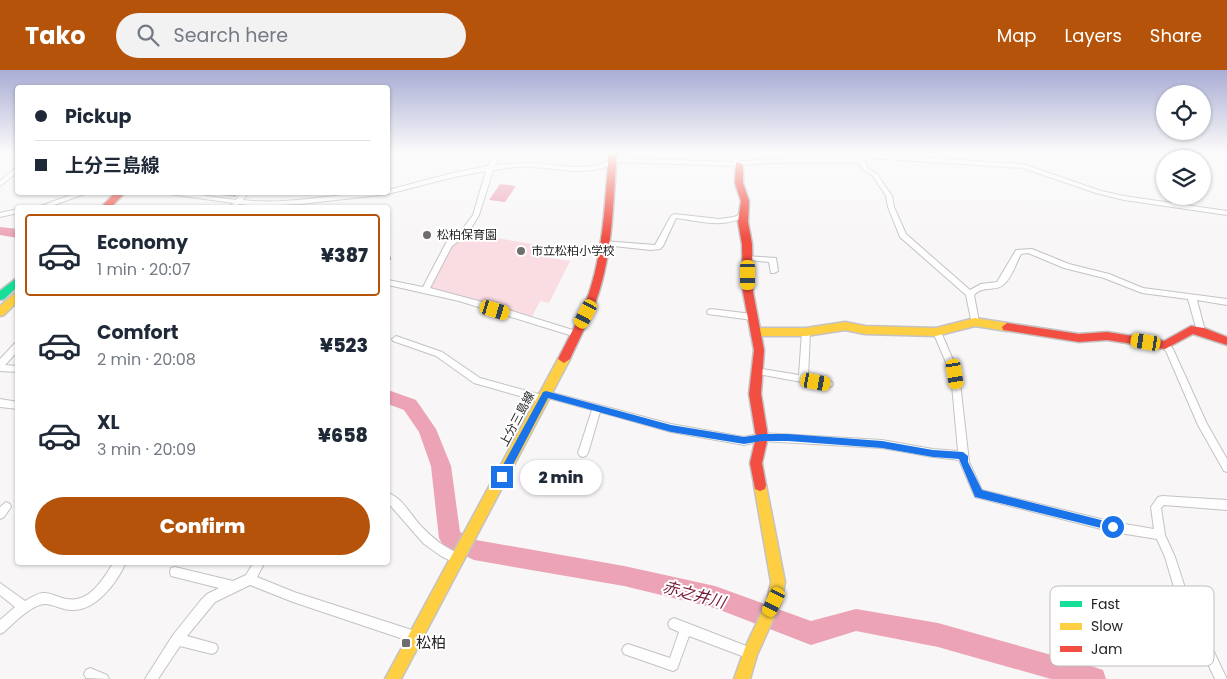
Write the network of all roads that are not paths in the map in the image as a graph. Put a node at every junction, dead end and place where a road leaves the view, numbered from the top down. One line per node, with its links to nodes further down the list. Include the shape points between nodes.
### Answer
1 (431, 181): 7 (street)
2 (486, 181): 28 (street, via 476,215 464,233 449,245)
3 (610, 181): 23 (main road, 上分三島線)
4 (739, 181): 22 (main road, via 745,201)
5 (879, 181): 29 (street, via 903,235)
6 (1071, 181): 20 (street, via 1128,200)
7 (390, 192)
8 (77, 195): 14 (street)
9 (108, 195): 15 (main road)
10 (119, 195): 16 (main road)
11 (176, 195): 17 (street)
12 (243, 195): 17 (street)
13 (361, 195): 18 (street)
14 (47, 205)
15 (96, 205)
16 (107, 205)
17 (235, 205)
18 (269, 205)
19 (15, 212): 21 (street)
20 (1227, 213)
21 (0, 214)
22 (744, 215): 23 (street, via 723,221 674,216 660,244 651,248); 24 (main road)
23 (604, 243): 41 (main road, 上分三島線, via 592,298)
24 (748, 258): 25 (street, via 773,260); 36 (main road)
25 (774, 271)
26 (15, 283): 30 (main road)
27 (390, 286): 28 (street)
28 (425, 290): 41 (street)
29 (970, 294): 32 (street, via 978,286 1002,283 1019,252 1026,250 1142,290); 37 (street)
30 (0, 297)
31 (15, 297): 34 (main road)
32 (1192, 298): 33 (street); 38 (street)
33 (1227, 302)
34 (0, 312)
35 (711, 312): 36 (street)
36 (752, 316): 42 (main road)
37 (976, 322): 40 (main road); 45 (main road, via 1079,338 1106,336)
38 (1201, 331): 44 (main road); 45 (main road, via 1191,330)
39 (806, 332): 40 (main road, via 845,326 865,330); 42 (main road); 50 (street)
40 (937, 332): 60 (street, via 955,374)
41 (576, 334): 52 (main road, 上分三島線)
42 (756, 334): 49 (main road, via 759,350)
43 (396, 339): 52 (street, via 424,348 477,381)
44 (1227, 341)
45 (1165, 344): 61 (street, via 1202,425)
46 (15, 348): 47 (street)
47 (0, 367): 48 (street)
48 (15, 369)
49 (756, 371): 50 (street); 56 (main road, via 755,394)
50 (803, 380): 51 (street)
51 (829, 384)
52 (545, 396): 55 (street); 65 (main road, 上分三島線)
53 (0, 402): 54 (street)
54 (15, 405)
55 (597, 408): 56 (street, via 671,428 744,441); 58 (street)
56 (762, 437): 60 (street, via 882,444); 81 (main road, via 756,463 778,582 774,602)
57 (577, 438): 58 (street)
58 (588, 440): 59 (street)
59 (583, 453)
60 (963, 456): 64 (street, via 978,494 1113,527)
61 (1227, 468)
62 (390, 499): 65 (street, via 414,527)
63 (1227, 505): 64 (street, via 1162,500 1156,507)
64 (1160, 535): 70 (street)
65 (457, 559): 77 (main road, 上分三島線)
66 (119, 565): 73 (street, via 95,596 87,601 72,605 43,598)
67 (258, 565): 69 (street)
68 (175, 572): 71 (street)
69 (250, 579): 71 (street); 77 (street)
70 (1179, 586)
71 (234, 587): 78 (street, via 211,598)
72 (0, 588): 73 (street)
73 (24, 607): 75 (street)
74 (674, 624): 76 (street)
75 (0, 628)
76 (686, 629): 80 (street, via 673,665); 81 (street)
77 (415, 637): 86 (main road, 上分三島線)
78 (177, 639): 79 (street); 85 (street)
79 (212, 648)
80 (628, 650)
81 (750, 653): 87 (main road)
82 (1214, 664): 88 (street)
83 (90, 674): 84 (street)
84 (103, 679)
85 (151, 679)
86 (393, 679)
87 (742, 679)
88 (1221, 679)

